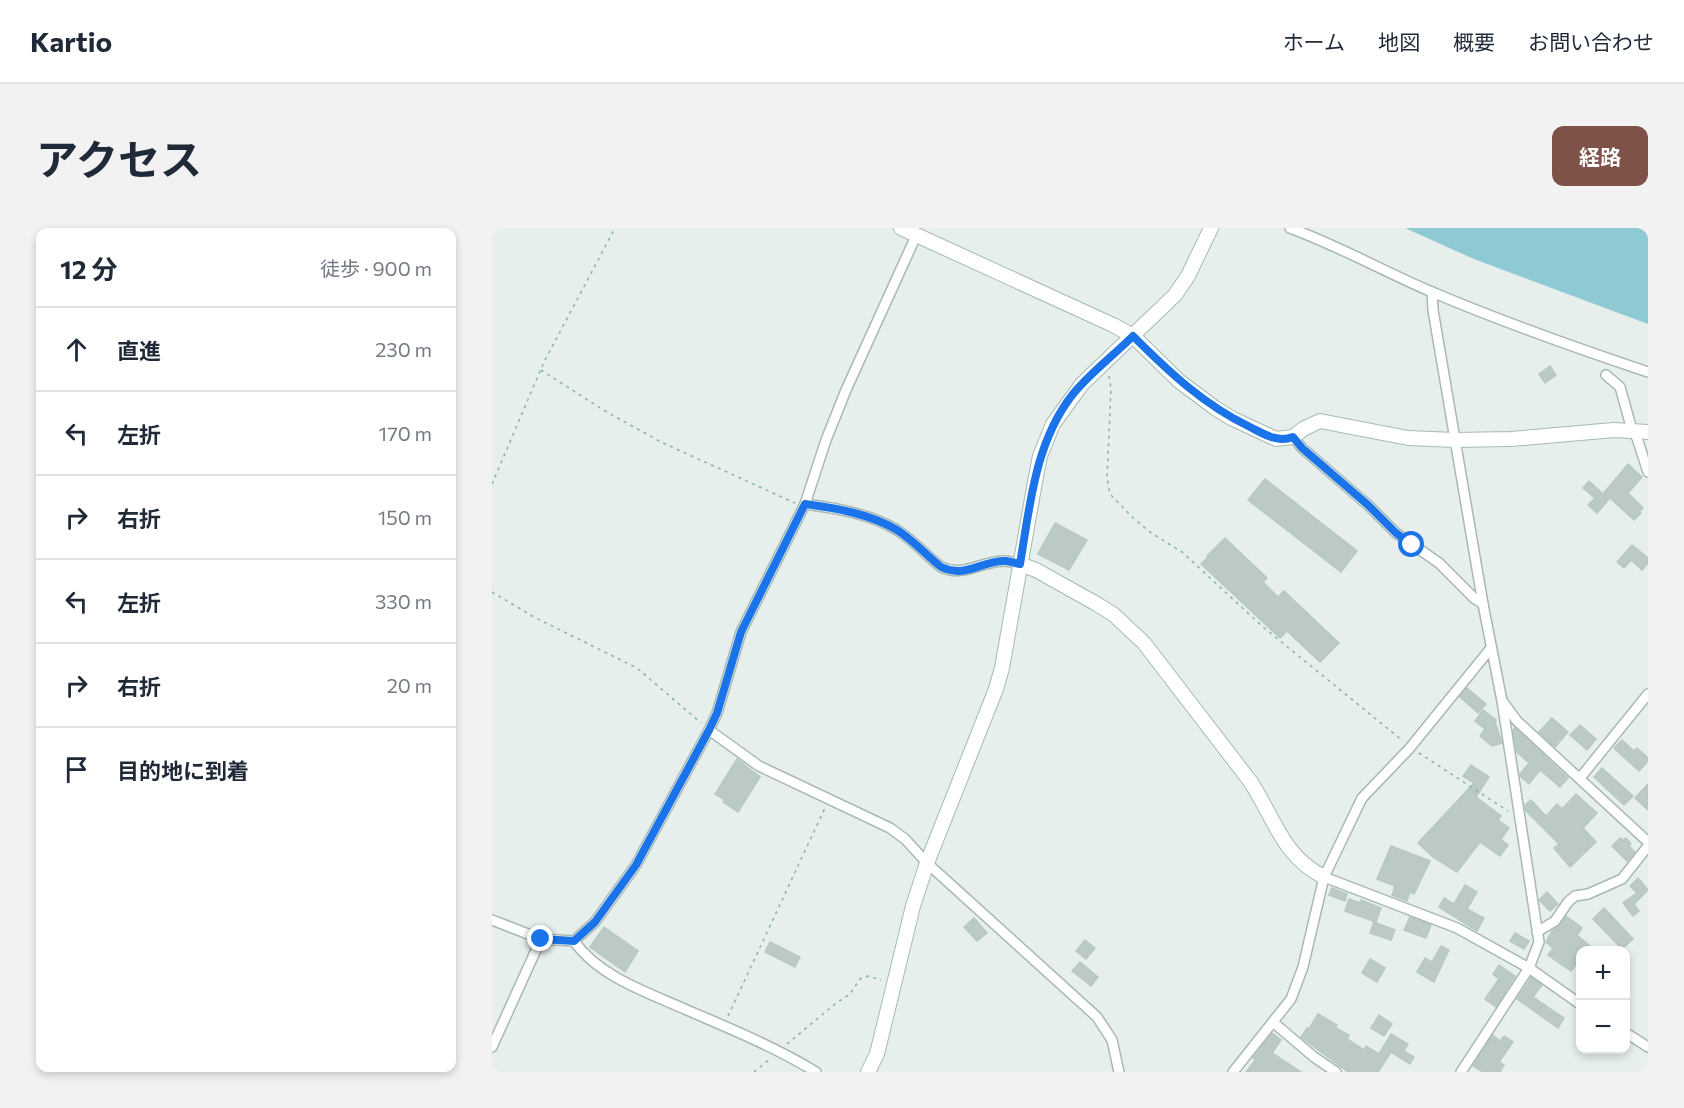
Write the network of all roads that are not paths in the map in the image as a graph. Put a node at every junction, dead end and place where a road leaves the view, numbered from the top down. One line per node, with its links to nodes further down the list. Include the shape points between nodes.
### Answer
1 (901, 228): 4 (street)
2 (1211, 228): 6 (street, via 1182,286)
3 (1290, 228): 5 (street)
4 (916, 236): 6 (street); 14 (street, via 846,390)
5 (1432, 292): 7 (street); 12 (street)
6 (1133, 336): 11 (street, via 1179,381 1231,418 1276,439); 15 (street, via 1073,393 1048,434)
7 (1648, 372)
8 (1606, 375): 9 (street, via 1620,387)
9 (1632, 430): 10 (street); 12 (street); 13 (street)
10 (1648, 432)
11 (1293, 437): 12 (street, via 1320,421 1408,438); 16 (street, via 1396,533 1439,563)
12 (1455, 440): 16 (street)
13 (1648, 472)
14 (804, 506): 15 (street, via 831,507 896,530 949,570 959,572 1005,561); 20 (street, via 741,632)
15 (1020, 564): 24 (street, via 996,689); 26 (street, via 1113,614 1144,643 1250,781 1289,849 1306,867)
16 (1483, 604): 17 (street)
17 (1491, 648): 19 (street); 26 (street, via 1410,747 1362,798)
18 (1648, 694): 21 (street)
19 (1502, 701): 21 (street, via 1517,721); 28 (street)
20 (709, 730): 24 (street, via 759,765 890,828); 30 (street, via 636,865 595,922)
21 (1580, 778): 22 (street)
22 (1648, 844): 23 (street)
23 (1639, 859): 25 (street); 28 (street, via 1622,879 1575,896 1555,921)
24 (927, 863): 38 (street, via 877,1054); 39 (street, via 1097,1017 1112,1040)
25 (1648, 867)
26 (1324, 877): 31 (street, via 1457,928); 33 (street, via 1298,982)
27 (492, 920): 29 (street)
28 (1537, 932): 31 (street, via 1539,942)
29 (541, 939): 30 (street); 35 (street)
30 (574, 941): 37 (street, via 608,972 780,1051)
31 (1529, 968): 32 (street); 42 (street)
32 (1576, 1001)
33 (1274, 1023): 40 (street); 41 (street)
34 (1630, 1036): 36 (street)
35 (492, 1047)
36 (1648, 1047)
37 (816, 1072)
38 (868, 1072)
39 (1119, 1072)
40 (1233, 1072)
41 (1336, 1072)
42 (1461, 1072)

